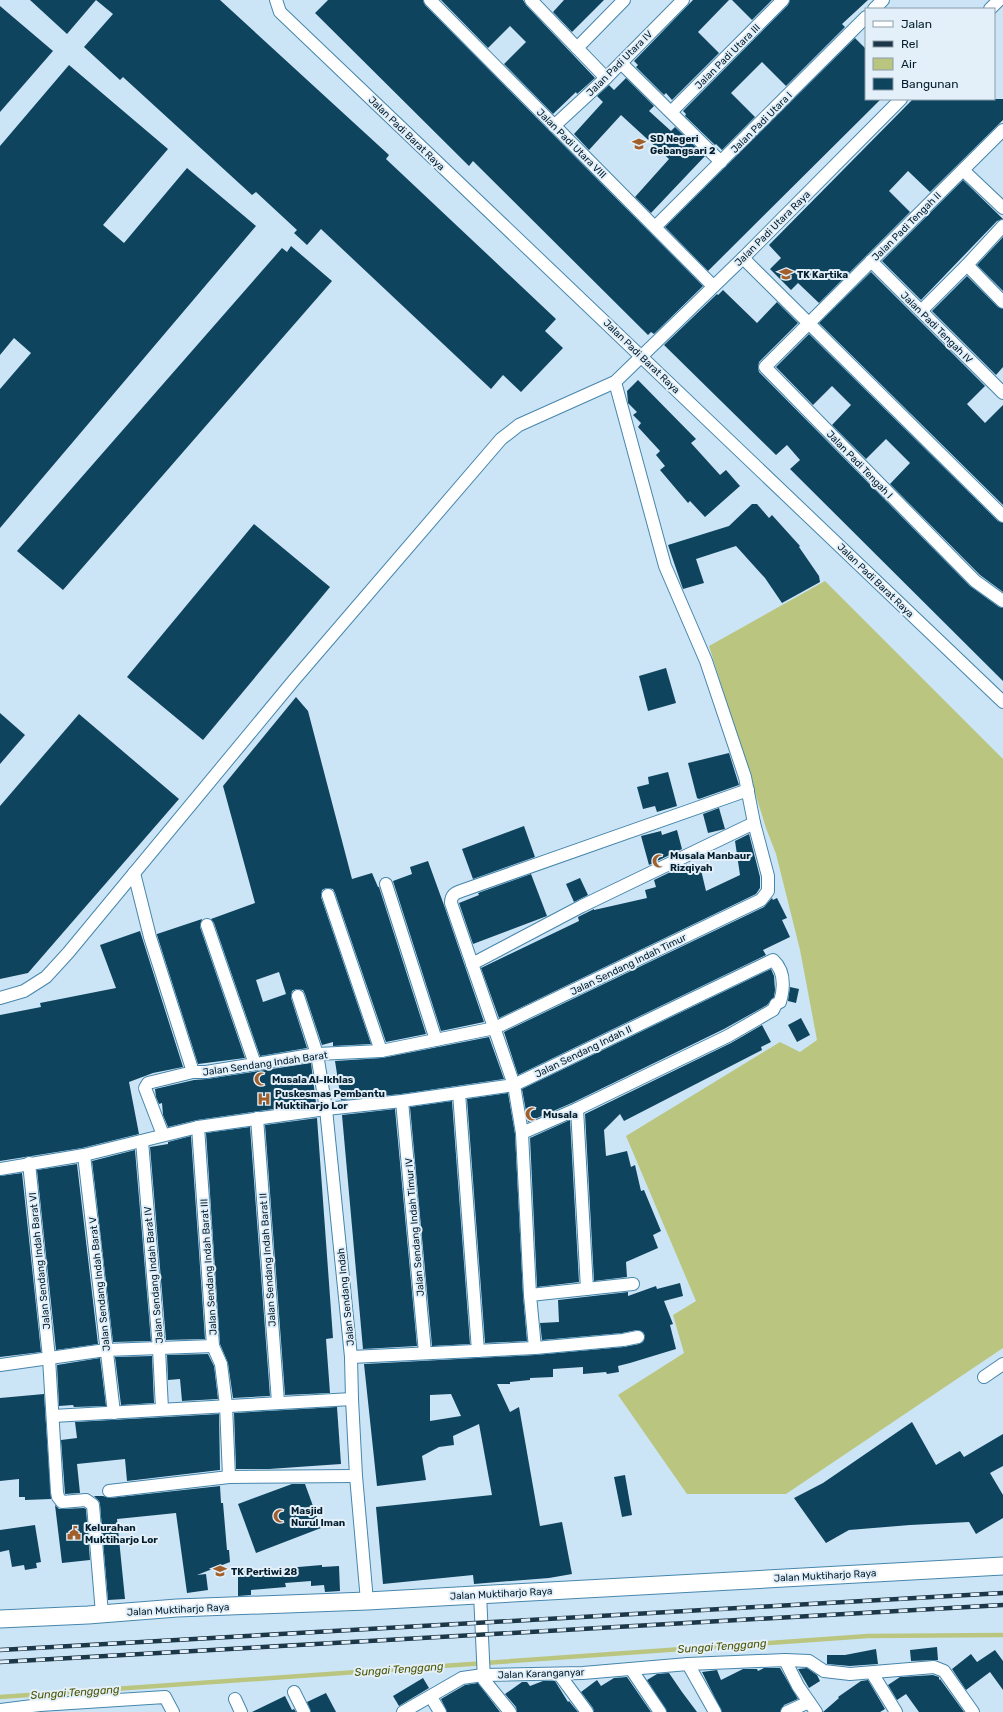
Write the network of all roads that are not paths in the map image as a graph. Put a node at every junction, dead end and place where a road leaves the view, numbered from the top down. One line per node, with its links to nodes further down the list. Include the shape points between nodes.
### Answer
1 (276, 0): 31 (street, Jalan Padi Barat Raya, via 280,12)
2 (430, 0): 17 (street, Jalan Padi Utara VIII)
3 (531, 0): 12 (street)
4 (624, 0): 12 (street)
5 (683, 0): 13 (street, Jalan Padi Utara IV)
6 (783, 0): 16 (street, Jalan Padi Utara III)
7 (883, 0): 9 (street)
8 (999, 0): 10 (street)
9 (875, 8)
10 (991, 8)
11 (865, 18): 19 (street, Jalan Padi Utara I)
12 (577, 48): 14 (street)
13 (621, 63): 14 (street, Jalan Padi Utara IV); 16 (street)
14 (606, 78): 17 (street, Jalan Padi Utara IV)
15 (900, 100): 24 (street, Jalan Padi Utara Raya)
16 (671, 112): 19 (street)
17 (554, 126): 23 (street, Jalan Padi Utara VIII)
18 (1003, 130): 20 (street, Jalan Padi Tengah II)
19 (721, 162): 23 (street, Jalan Padi Utara I)
20 (963, 170): 21 (street); 25 (street, Jalan Padi Tengah II)
21 (1003, 208)
22 (1003, 226): 26 (street)
23 (655, 227): 27 (street, Jalan Padi Utara VIII)
24 (743, 258): 27 (street, Jalan Padi Utara Raya); 30 (street)
25 (871, 261): 29 (street, Jalan Padi Tengah IV); 30 (street, Jalan Padi Tengah II)
26 (967, 265): 28 (street); 29 (street)
27 (714, 286): 31 (street, Jalan Padi Utara Raya)
28 (1003, 302)
29 (921, 311): 33 (street, Jalan Padi Tengah IV)
30 (809, 323): 34 (street); 35 (street, Jalan Padi Tengah I, via 765,367 975,581)
31 (636, 362): 32 (street, Jalan Padi Utara Raya); 36 (street, Jalan Padi Barat Raya)
32 (615, 382): 37 (street, via 665,566 706,661); 39 (street, Jalan Padi Utara Raya, via 519,425 501,439 294,680)
33 (1003, 393)
34 (1003, 516)
35 (1003, 601)
36 (1003, 702)
37 (748, 790): 38 (street); 43 (street, via 456,893 452,896 451,903)
38 (754, 823): 43 (street, via 582,906); 46 (street, Jalan Sendang Indah Timur, via 768,876 768,891 761,900)
39 (134, 873): 45 (street, Jalan Padi Utara Raya, via 46,977 24,991); 51 (street, Jalan Sendang Indah Barat, via 150,937)
40 (386, 884): 47 (street)
41 (328, 895): 48 (street)
42 (207, 925): 50 (street)
43 (472, 964): 46 (street)
44 (298, 996): 49 (street, Jalan Sendang Indah)
45 (0, 998)
46 (495, 1028): 47 (street, Jalan Sendang Indah Barat); 52 (street)
47 (436, 1040): 48 (street, Jalan Sendang Indah Barat)
48 (381, 1051): 49 (street, Jalan Sendang Indah Barat)
49 (317, 1054): 50 (street, Jalan Sendang Indah Barat); 55 (street, Jalan Sendang Indah)
50 (255, 1064): 51 (street, Jalan Sendang Indah Barat)
51 (193, 1072): 60 (street, via 148,1083 145,1088)
52 (514, 1084): 53 (street, Jalan Sendang Indah II); 56 (street, Jalan Sendang Indah II, via 773,960 780,967 783,982 780,1002 773,1010 728,1036); 59 (street)
53 (459, 1093): 54 (street, Jalan Sendang Indah II); 73 (street)
54 (402, 1101): 55 (street, Jalan Sendang Indah II); 74 (street, Jalan Sendang Indah Timur IV)
55 (326, 1109): 57 (street, Jalan Sendang Indah II); 75 (street, Jalan Sendang Indah)
56 (577, 1109): 59 (street); 66 (street)
57 (257, 1118): 58 (street, Jalan Sendang Indah II); 81 (street, Jalan Sendang Indah Barat II)
58 (198, 1127): 60 (street, Jalan Sendang Indah II); 69 (street, Jalan Sendang Indah Barat III)
59 (522, 1133): 67 (street)
60 (163, 1135): 61 (street, Jalan Sendang Indah II)
61 (142, 1141): 62 (street, Jalan Sendang Indah II); 71 (street, Jalan Sendang Indah Barat IV)
62 (84, 1155): 63 (street, Jalan Sendang Indah II); 72 (street, Jalan Sendang Indah Barat V)
63 (28, 1163): 64 (street, Jalan Sendang Indah II); 76 (street, Jalan Sendang Indah Barat VI)
64 (0, 1169)
65 (633, 1284): 66 (street)
66 (587, 1289): 67 (street)
67 (530, 1295): 70 (street)
68 (638, 1337): 70 (street)
69 (213, 1346): 71 (street); 82 (street, Jalan Sendang Indah Barat III, via 221,1364)
70 (535, 1348): 73 (street)
71 (159, 1349): 72 (street); 83 (street, Jalan Sendang Indah Barat IV)
72 (106, 1350): 76 (street); 84 (street, Jalan Sendang Indah Barat V)
73 (478, 1351): 74 (street)
74 (425, 1353): 75 (street)
75 (351, 1357): 80 (street, Jalan Sendang Indah)
76 (49, 1358): 78 (street); 85 (street, Jalan Sendang Indah Barat VI)
77 (1003, 1364): 79 (street)
78 (0, 1365)
79 (984, 1377)
80 (352, 1399): 81 (street); 86 (street, Jalan Sendang Indah)
81 (278, 1402): 82 (street)
82 (226, 1405): 83 (street); 87 (street, Jalan Sendang Indah Barat III)
83 (162, 1409): 84 (street)
84 (114, 1413): 85 (street)
85 (54, 1416): 92 (street, Jalan Sendang Indah Barat VI, via 58,1497 64,1502 86,1500 94,1507)
86 (356, 1476): 87 (street); 91 (street, Jalan Sendang Indah)
87 (229, 1477): 88 (street)
88 (109, 1491)
89 (1003, 1566): 90 (street, Jalan Muktiharjo Raya)
90 (480, 1594): 91 (street, Jalan Muktiharjo Raya); 98 (street)
91 (367, 1601): 92 (street, Jalan Muktiharjo Raya, via 177,1608)
92 (102, 1614): 93 (street, Jalan Muktiharjo Raya)
93 (0, 1619)
94 (785, 1660): 95 (street, Jalan Karanganyar); 97 (street, Jalan Karanganyar, via 809,1661 829,1672); 104 (street)
95 (688, 1664): 96 (street, Jalan Karanganyar); 115 (street)
96 (631, 1669): 99 (street, Jalan Karanganyar); 114 (street)
97 (872, 1672): 117 (street); 118 (street, Jalan Karanganyar, via 939,1668 944,1670)
98 (483, 1674): 99 (street, Jalan Karanganyar); 101 (street, Jalan Karanganyar, via 462,1678); 112 (street, via 484,1680)
99 (559, 1674): 113 (street)
100 (294, 1692): 109 (street)
101 (431, 1697): 110 (street, Jalan Karanganyar); 111 (street)
102 (234, 1698): 108 (street)
103 (104, 1703): 105 (street); 107 (street, via 165,1697)
104 (812, 1707): 116 (street)
105 (41, 1708): 106 (street)
106 (0, 1710)
107 (173, 1712)
108 (241, 1712)
109 (304, 1712)
110 (403, 1712)
111 (440, 1712)
112 (510, 1712)
113 (586, 1712)
114 (660, 1712)
115 (715, 1712)
116 (788, 1712)
117 (896, 1712)
118 (973, 1712)

